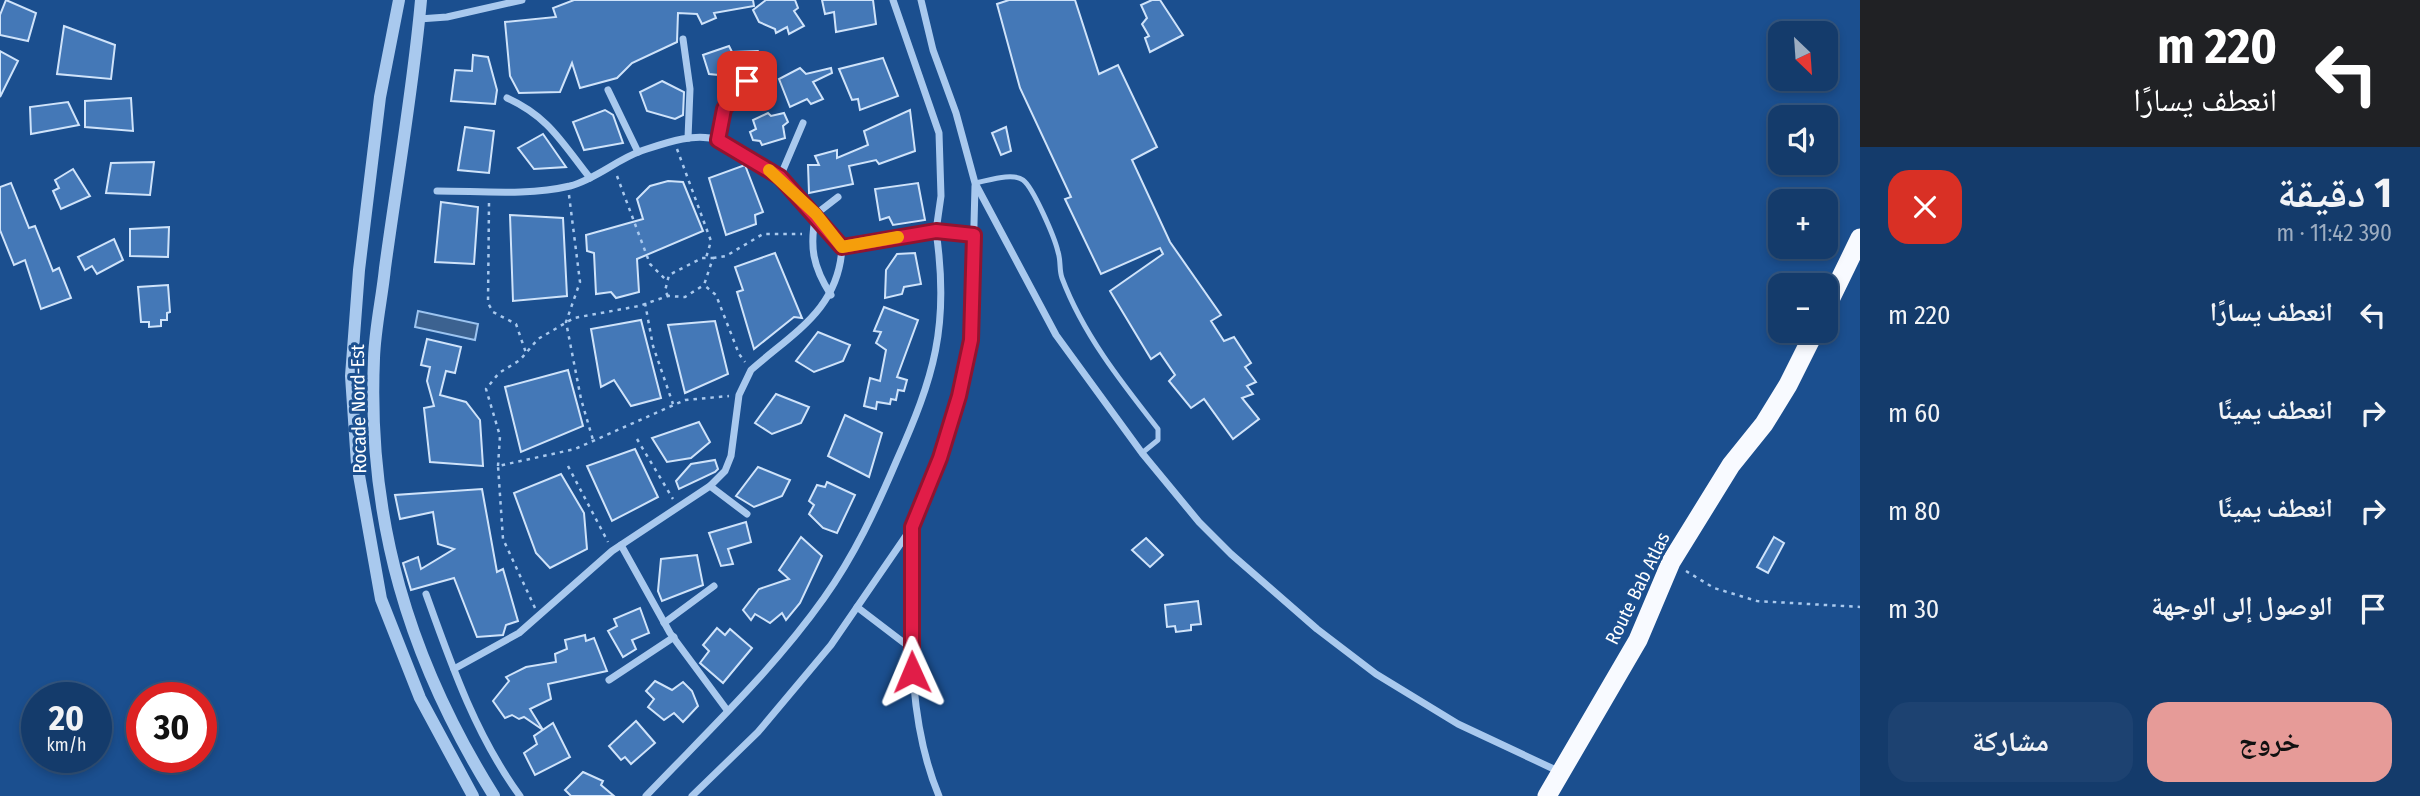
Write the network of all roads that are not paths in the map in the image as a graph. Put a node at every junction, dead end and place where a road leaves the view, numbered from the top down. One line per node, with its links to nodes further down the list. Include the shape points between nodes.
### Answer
1 (399, 0): 43 (street, Rocade Nord-Est, via 380,97 359,270 351,376 357,464 381,598 420,698)
2 (421, 0): 6 (street, Rocade Nord-Est)
3 (522, 0): 6 (street)
4 (892, 0): 21 (street, via 939,133 941,196)
5 (921, 0): 17 (street)
6 (419, 19): 44 (street, Rocade Nord-Est, via 374,357 380,500 410,627 450,719)
7 (683, 39): 12 (street, via 691,98)
8 (758, 57): 13 (street, via 747,81 724,109)
9 (608, 90): 14 (street)
10 (507, 98): 16 (street, via 546,121)
11 (803, 123): 15 (street)
12 (688, 138): 13 (street); 14 (street)
13 (718, 140): 15 (street)
14 (638, 152): 16 (street)
15 (780, 177): 20 (street)
16 (590, 178): 18 (street, via 567,186)
17 (975, 183): 22 (street); 28 (street, via 1056,335); 28 (lane, via 1015,176 1031,191 1080,317 1158,429 1158,440)
18 (437, 191)
19 (838, 197): 20 (street)
20 (816, 214): 24 (street); 26 (street, via 813,262)
21 (936, 231): 22 (street); 24 (street); 41 (street, via 943,292 941,330 920,410 877,507 824,597 778,657)
22 (974, 235): 31 (street, via 971,340 940,458)
23 (1860, 238): 25 (highway)
24 (842, 247): 26 (street)
25 (1838, 283)
26 (831, 295): 29 (street, via 817,313 751,370 739,395 731,456)
27 (1808, 343): 42 (highway, Route Bab Atlas, via 1770,414 1731,465 1671,562 1638,640)
28 (1142, 453): 42 (street, via 1199,522 1317,629 1376,674 1458,724)
29 (710, 486): 30 (street); 32 (street)
30 (747, 514)
31 (912, 527): 35 (street); 38 (street)
32 (621, 545): 36 (street); 39 (street, via 493,650)
33 (714, 586): 36 (street)
34 (426, 594): 39 (street)
35 (857, 607): 38 (street); 47 (street, via 758,732)
36 (664, 623): 37 (street)
37 (674, 638): 40 (street); 41 (street)
38 (912, 649): 48 (street, via 915,696)
39 (454, 669): 45 (street, via 479,727)
40 (609, 680)
41 (727, 710): 46 (street)
42 (1560, 772): 49 (highway, Route Bab Atlas)
43 (473, 796)
44 (494, 796)
45 (520, 796)
46 (646, 796)
47 (692, 796)
48 (939, 796)
49 (1547, 796)

